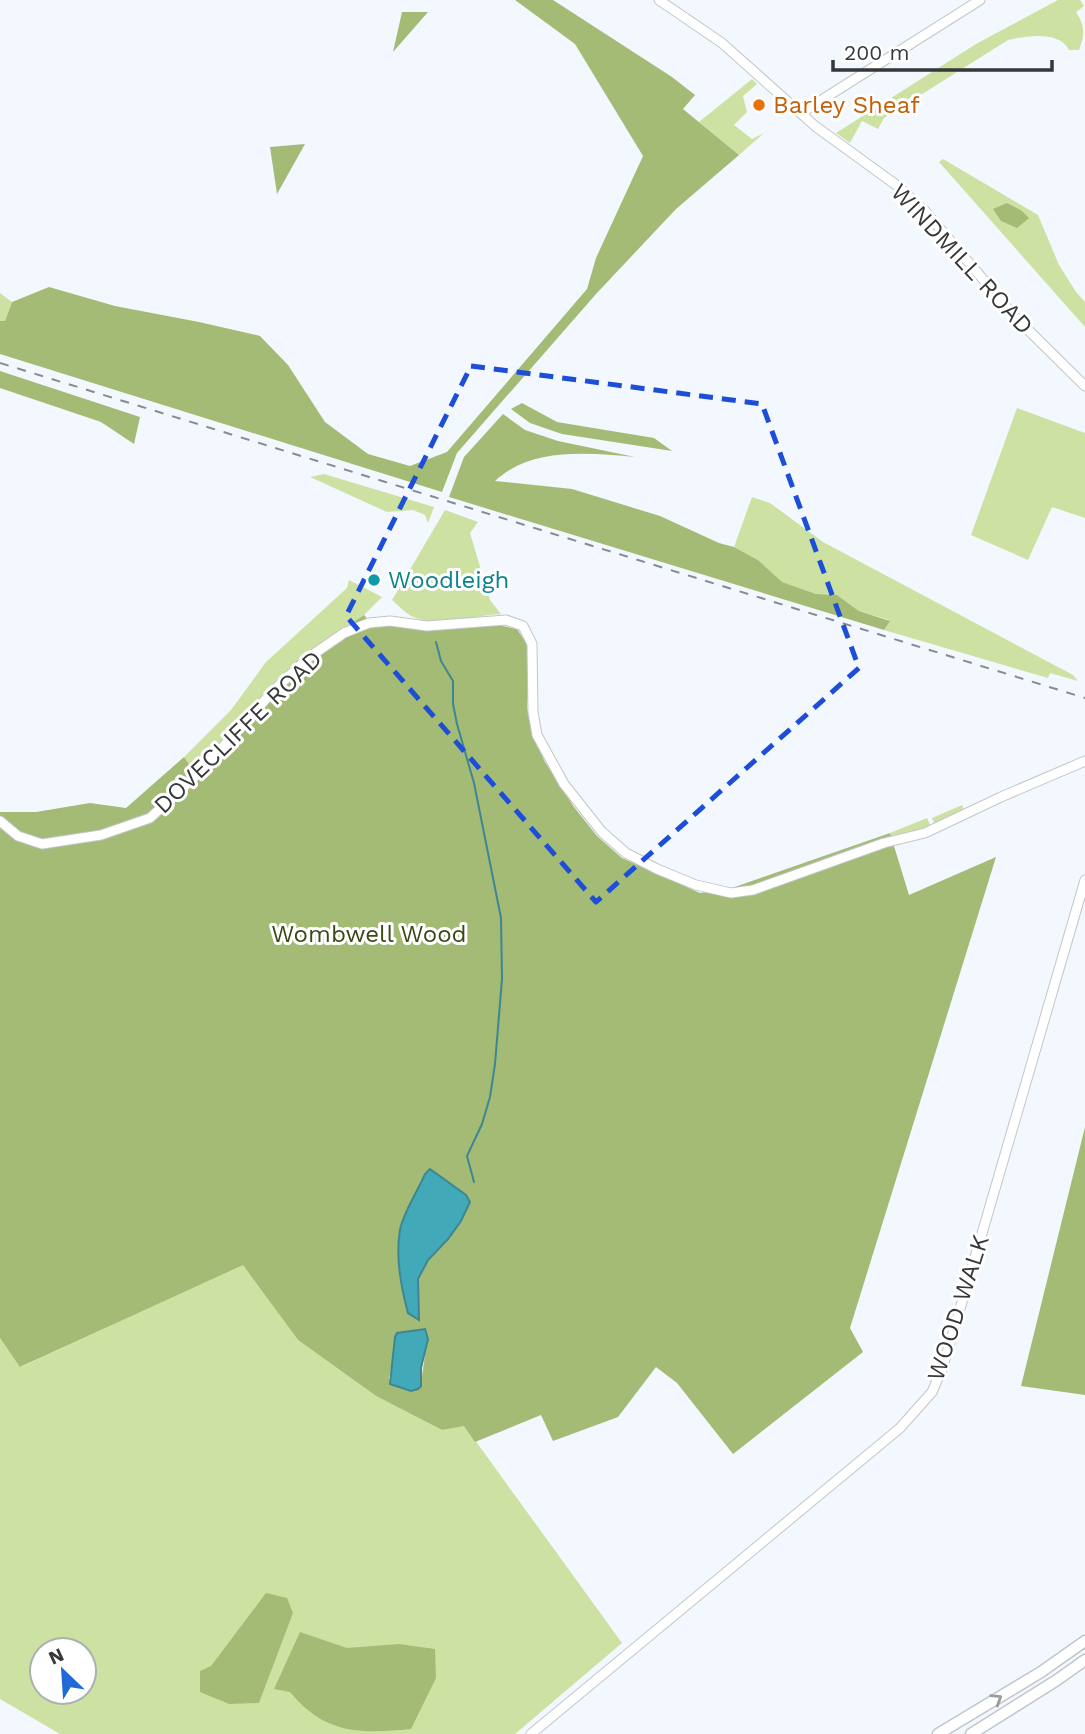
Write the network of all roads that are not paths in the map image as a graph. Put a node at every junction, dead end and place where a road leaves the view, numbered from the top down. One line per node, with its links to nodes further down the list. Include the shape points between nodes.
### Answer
1 (659, 0): 3 (street, WINDMILL ROAD, via 722,43)
2 (979, 0): 3 (street)
3 (801, 113): 4 (street, WINDMILL ROAD, via 911,197 1016,318)
4 (1085, 386)
5 (1085, 761): 6 (street, DOVECLIFFE ROAD, via 925,833 732,893 696,885 626,853 581,808 537,735 534,652 523,626 506,620 427,626 390,621 344,633 309,658 150,818 101,835 42,844 18,836)
6 (0, 821)
7 (1085, 880): 10 (street, WOOD WALK, via 932,1392 900,1428)
8 (1085, 1641): 11 (highway, one-way to 8)
9 (1085, 1660): 12 (highway)
10 (531, 1734)
11 (938, 1734)
12 (971, 1734)

